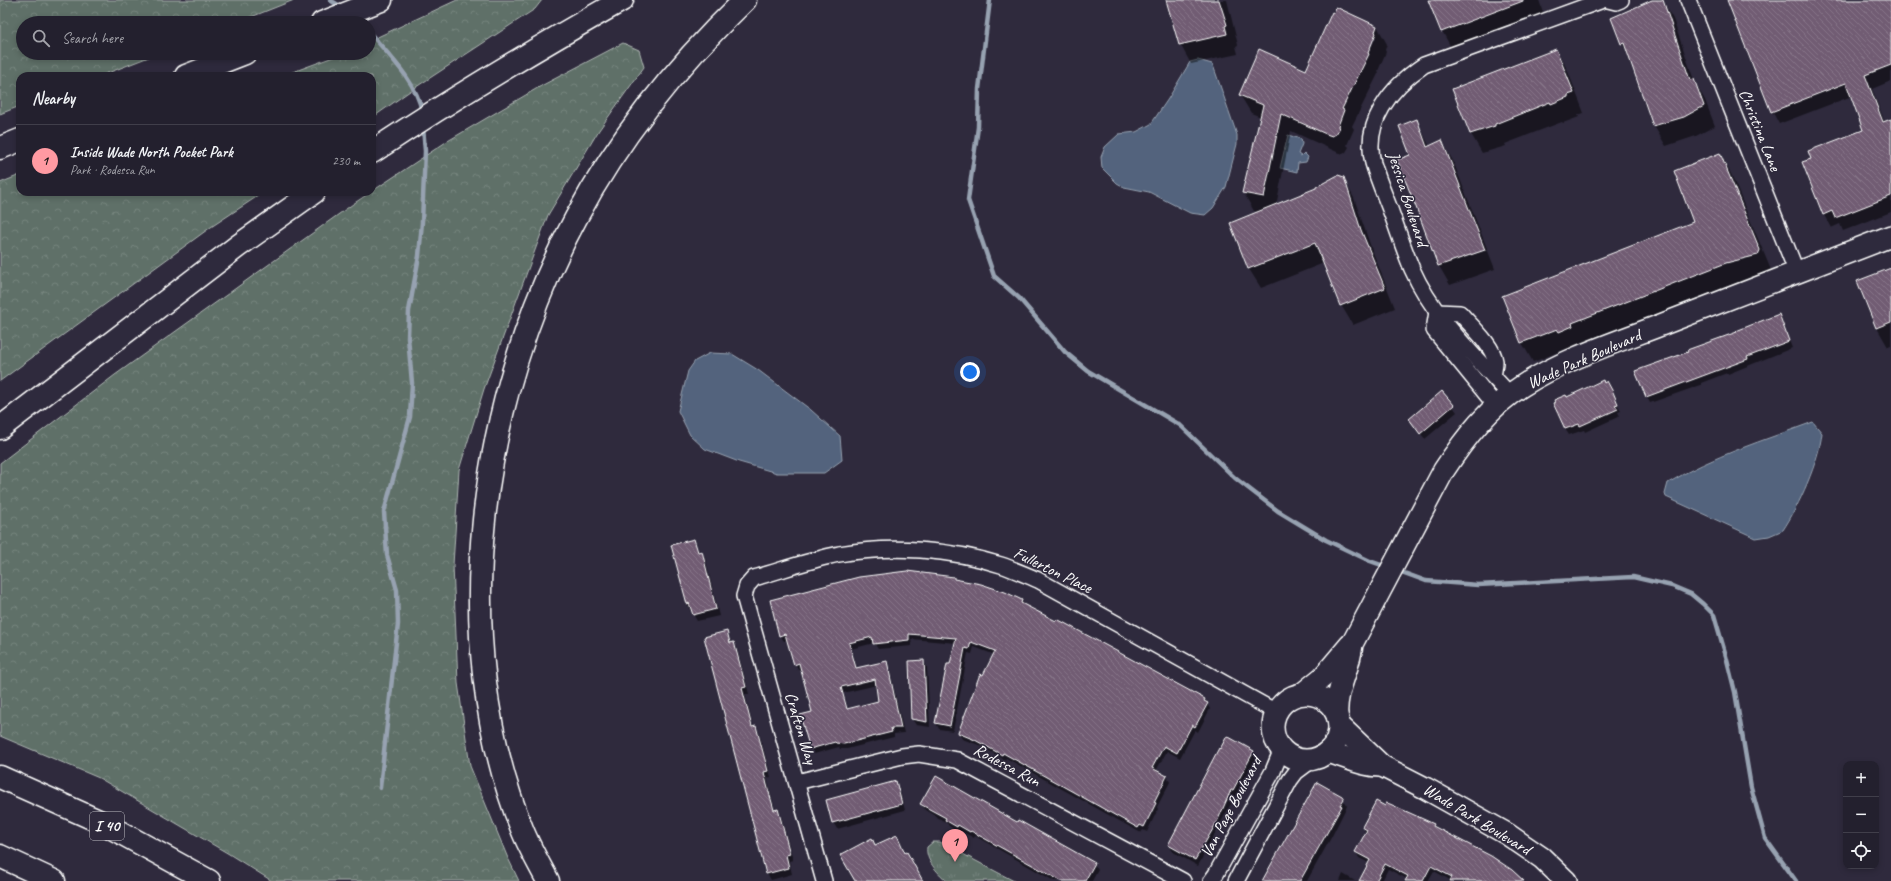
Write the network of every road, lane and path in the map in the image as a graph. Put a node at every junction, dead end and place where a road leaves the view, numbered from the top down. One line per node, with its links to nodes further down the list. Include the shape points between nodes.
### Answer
1 (381, 0): 8 (highway)
2 (622, 0): 13 (highway, via 531,52)
3 (745, 0): 37 (highway, via 716,27 640,117 607,165 576,218 551,270 530,324 511,378 496,438 486,498 481,560 479,621 484,675 492,728 505,780 522,830)
4 (1604, 0): 17 (street, Jessica Boulevard, via 1424,65 1407,76 1385,101 1374,122 1373,162 1412,269)
5 (1608, 0): 6 (street)
6 (1621, 0)
7 (1688, 0): 16 (street, Christina Lane)
8 (340, 16)
9 (227, 60): 10 (highway)
10 (196, 72)
11 (16, 142): 12 (highway)
12 (0, 148)
13 (376, 149)
14 (308, 196): 23 (highway, via 238,246)
15 (1891, 236): 16 (street, Wade Park Boulevard)
16 (1797, 273): 22 (street, Wade Park Boulevard, via 1568,363 1521,386)
17 (1437, 312): 18 (street, via 1460,313); 19 (street, Jessica Boulevard); 20 (street, via 1434,330)
18 (1484, 342): 19 (street); 21 (street, via 1493,353)
19 (1472, 353): 20 (street); 21 (street, Jessica Boulevard)
20 (1460, 364): 22 (street)
21 (1493, 376): 22 (street, Jessica Boulevard)
22 (1503, 401): 25 (street, Wade Park Boulevard, via 1458,448 1444,470)
23 (0, 428)
24 (747, 586): 27 (street, Fullerton Place, via 754,578 808,562 839,554 879,550 919,550 1001,565 1038,580); 33 (street, Crafton Way, via 744,596)
25 (1352, 644): 26 (street, Wade Park Boulevard, via 1324,677); 28 (street, Wade Park Boulevard, via 1338,694)
26 (1302, 694): 27 (street, via 1283,703); 28 (street, via 1313,694 1323,698 1332,705)
27 (1276, 712): 29 (street, via 1273,732)
28 (1338, 720): 30 (street, via 1338,735 1334,745); 31 (street, Wade Park Boulevard)
29 (1282, 750): 30 (street, via 1297,759); 40 (street, Van Page Boulevard, via 1272,773)
30 (1320, 756): 31 (street, Wade Park Boulevard, via 1343,756); 41 (street, via 1300,768 1290,780)
31 (1382, 766): 42 (street, Wade Park Boulevard, via 1507,834 1542,858)
32 (0, 777): 36 (highway, I 40, via 103,823)
33 (797, 782): 38 (street, Crafton Way); 39 (street, Rodessa Run, via 902,756 919,754 957,760)
34 (0, 856): 35 (highway)
35 (54, 881)
36 (210, 881)
37 (548, 881)
38 (824, 881)
39 (1184, 881)
40 (1211, 881)
41 (1236, 881)
42 (1566, 881)

